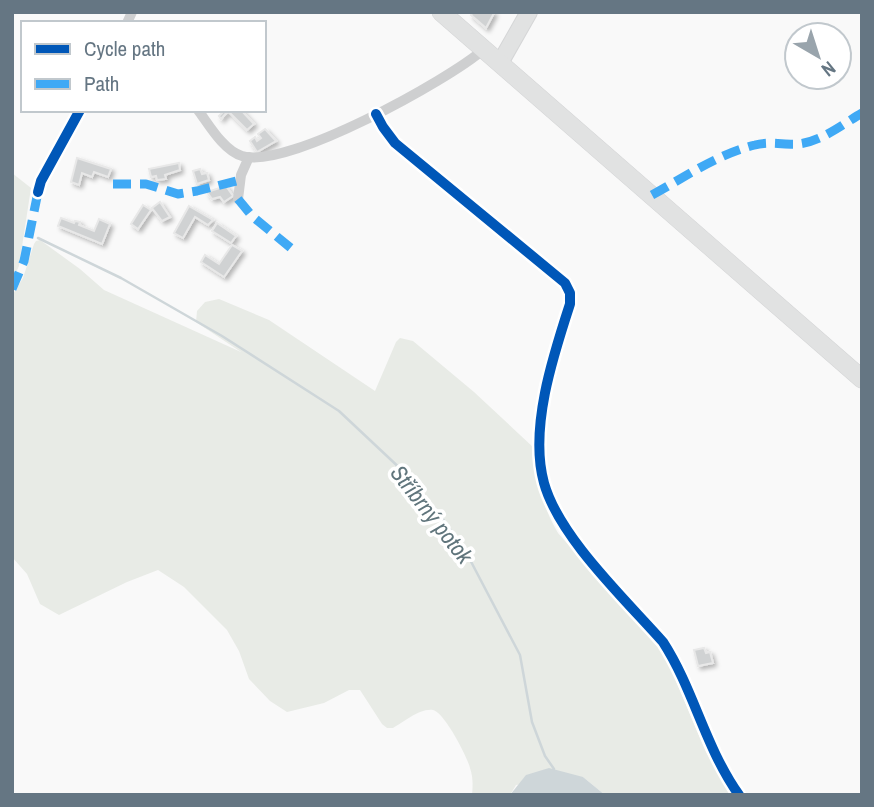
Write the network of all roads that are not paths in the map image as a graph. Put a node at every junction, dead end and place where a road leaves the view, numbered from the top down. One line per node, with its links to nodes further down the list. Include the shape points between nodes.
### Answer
1 (441, 12): 3 (main road)
2 (529, 12): 4 (street)
3 (484, 49): 4 (main road); 7 (street)
4 (500, 63): 11 (main road)
5 (79, 112): 9 (street)
6 (200, 112): 8 (street, via 229,148)
7 (376, 114): 8 (street, via 283,152); 12 (street, via 395,143 565,283 570,304 548,379 541,427 544,482 552,506 566,531 675,660 709,743)
8 (249, 157): 10 (street)
9 (38, 192)
10 (238, 199)
11 (862, 379)
12 (739, 795)

